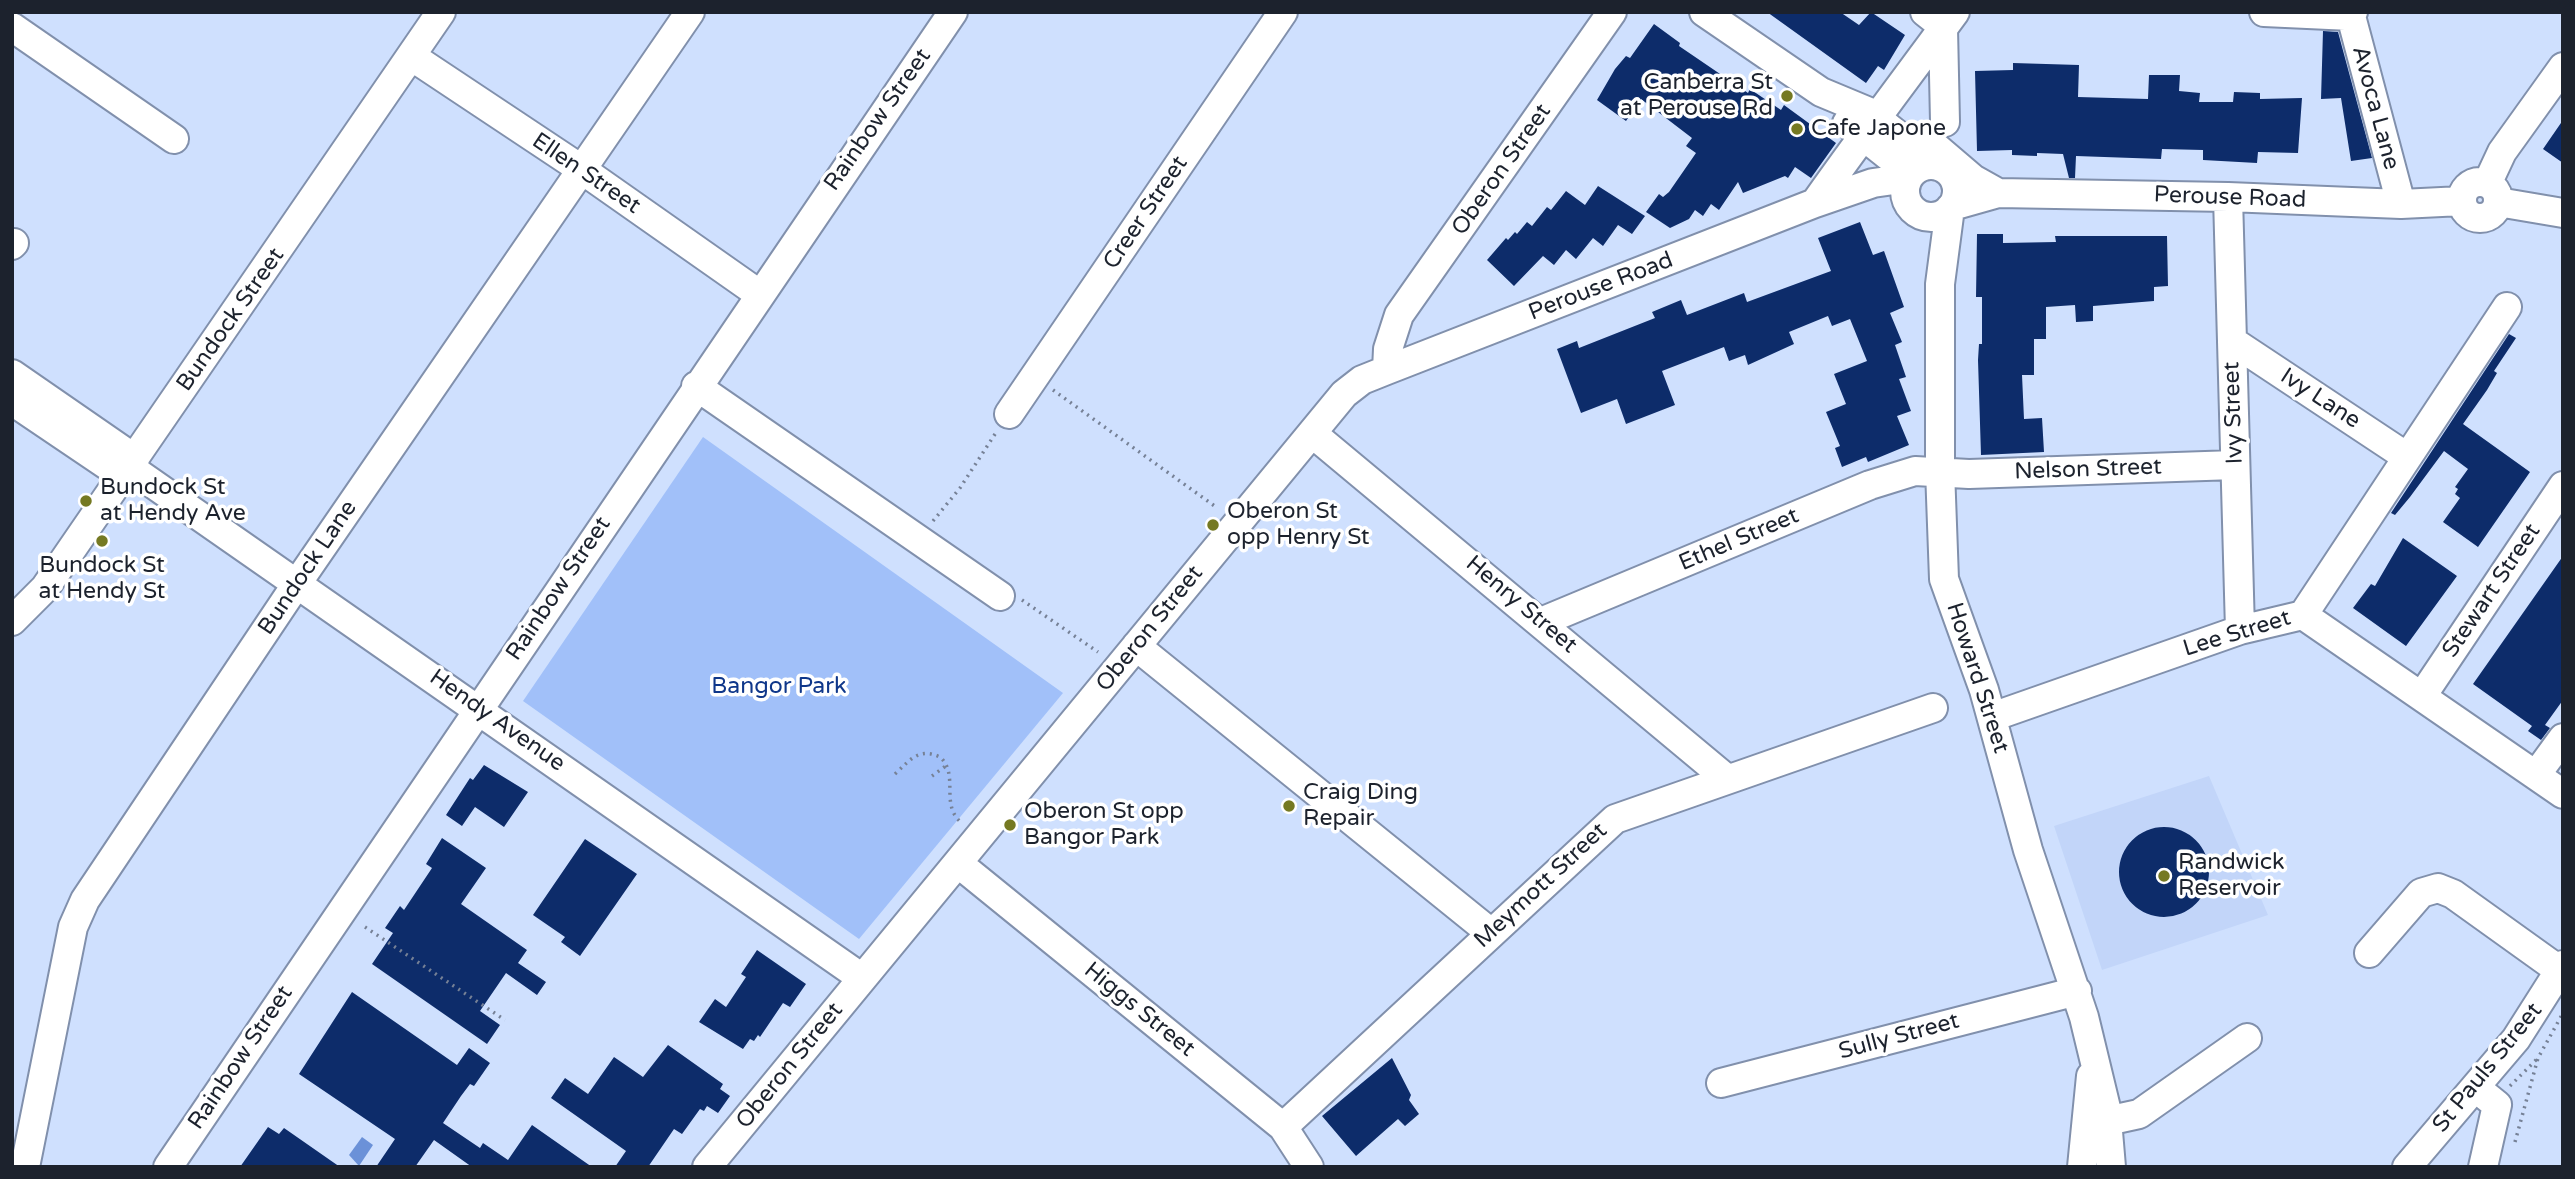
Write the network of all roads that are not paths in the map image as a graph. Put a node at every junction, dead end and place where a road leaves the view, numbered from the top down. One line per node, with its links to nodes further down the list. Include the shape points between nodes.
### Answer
1 (441, 12): 11 (street, Bundock Street)
2 (690, 12): 16 (street, Bundock Lane)
3 (953, 12): 28 (street, Rainbow Street)
4 (1283, 12): 35 (street, Creer Street)
5 (1612, 12): 31 (street, Oberon Street, via 1399,316 1388,349)
6 (1704, 12): 13 (street, via 1821,92 1843,120)
7 (2264, 12): 8 (street)
8 (2352, 14): 23 (street, Avoca Lane)
9 (1942, 20): 13 (street); 14 (street)
10 (12, 27): 15 (street)
11 (411, 56): 16 (street, Ellen Street); 39 (street, Bundock Street)
12 (2563, 67): 19 (street, via 2502,152)
13 (1870, 119): 17 (street, Perouse Road); 18 (street); 20 (street, via 1911,128); 22 (street)
14 (1945, 122)
15 (174, 139)
16 (580, 169): 28 (street, Ellen Street); 42 (street, Bundock Lane)
17 (1944, 171): 18 (street, via 1917,168); 20 (street, Perouse Road); 24 (street, via 1956,192)
18 (1908, 178): 22 (street, Perouse Road, via 1872,183); 25 (street, via 1905,197)
19 (2493, 192): 23 (street, Perouse Road, via 2477,181 2468,186 2462,201); 26 (street)
20 (1998, 193): 21 (street, Perouse Road); 24 (street, Perouse Road)
21 (2228, 197): 23 (street, Perouse Road); 30 (street, Ivy Street)
22 (1827, 199): 25 (street, Perouse Road, via 1884,199); 31 (street, Perouse Road)
23 (2400, 204)
24 (1951, 207): 25 (street, via 1934,216); 27 (street, Howard Street)
25 (1914, 211): 27 (street, Howard Street, via 1924,225)
26 (2563, 213)
27 (1940, 284): 40 (street, Howard Street)
28 (759, 294): 33 (street, Rainbow Street)
29 (2507, 307): 37 (street)
30 (2232, 341): 37 (street, Ivy Lane); 38 (street, Ivy Street)
31 (1387, 370): 36 (street, Oberon Street, via 1343,394)
32 (12, 374): 39 (street, Hendy Avenue)
33 (696, 386): 43 (street); 50 (street, Rainbow Street)
34 (12, 401): 39 (street, Hendy Avenue)
35 (1009, 414)
36 (1313, 434): 46 (street, Henry Street); 48 (street, Oberon Street)
37 (2407, 457): 44 (street)
38 (2235, 465): 40 (street, Nelson Street, via 1969,474); 47 (street, Ivy Street)
39 (129, 467): 42 (street, Hendy Avenue); 45 (street, Bundock Street, via 45,588)
40 (1940, 470): 46 (street, Ethel Street, via 1915,471 1870,485); 52 (street, Howard Street, via 1944,579)
41 (2563, 486): 49 (street, Stewart Street)
42 (298, 582): 50 (street, Hendy Avenue); 70 (street, Bundock Lane, via 85,900 74,927)
43 (1000, 596)
44 (2303, 615): 47 (street, Lee Street); 49 (street, Lee Street)
45 (12, 621)
46 (1541, 622): 55 (street, Henry Street)
47 (2240, 630): 52 (street, Lee Street)
48 (1136, 646): 57 (street, Oberon Street); 58 (street)
49 (2422, 696): 54 (street, Lee Street)
50 (479, 708): 61 (street, Hendy Avenue); 71 (street, Rainbow Street)
51 (1933, 708): 55 (street, Meymott Street)
52 (1992, 717): 62 (street, Howard Street, via 2028,850)
53 (2563, 738): 54 (street)
54 (2536, 775): 56 (street, Lee Street)
55 (1727, 779): 58 (street, Meymott Street, via 1615,818)
56 (2563, 794)
57 (958, 864): 61 (street, Oberon Street); 69 (street, Higgs Street)
58 (1491, 933): 69 (street, Meymott Street)
59 (2369, 953): 60 (street, via 2421,893 2438,888)
60 (2561, 967): 63 (street, St Pauls Street)
61 (862, 978): 72 (street, Oberon Street)
62 (2077, 991): 65 (street, Howard Street); 66 (street, Sully Street)
63 (2556, 1014): 67 (street, St Pauls Street)
64 (2247, 1038): 68 (street, via 2139,1114)
65 (2093, 1060): 68 (street, Howard Street); 74 (street, Howard Street)
66 (1721, 1083)
67 (2476, 1088): 76 (street, St Pauls Street); 77 (street, via 2497,1105)
68 (2107, 1121): 75 (street, Howard Street)
69 (1283, 1126): 73 (street, Higgs Street)
70 (25, 1167)
71 (168, 1167)
72 (707, 1167)
73 (1309, 1167)
74 (2082, 1167)
75 (2111, 1167)
76 (2407, 1167)
77 (2483, 1167)

